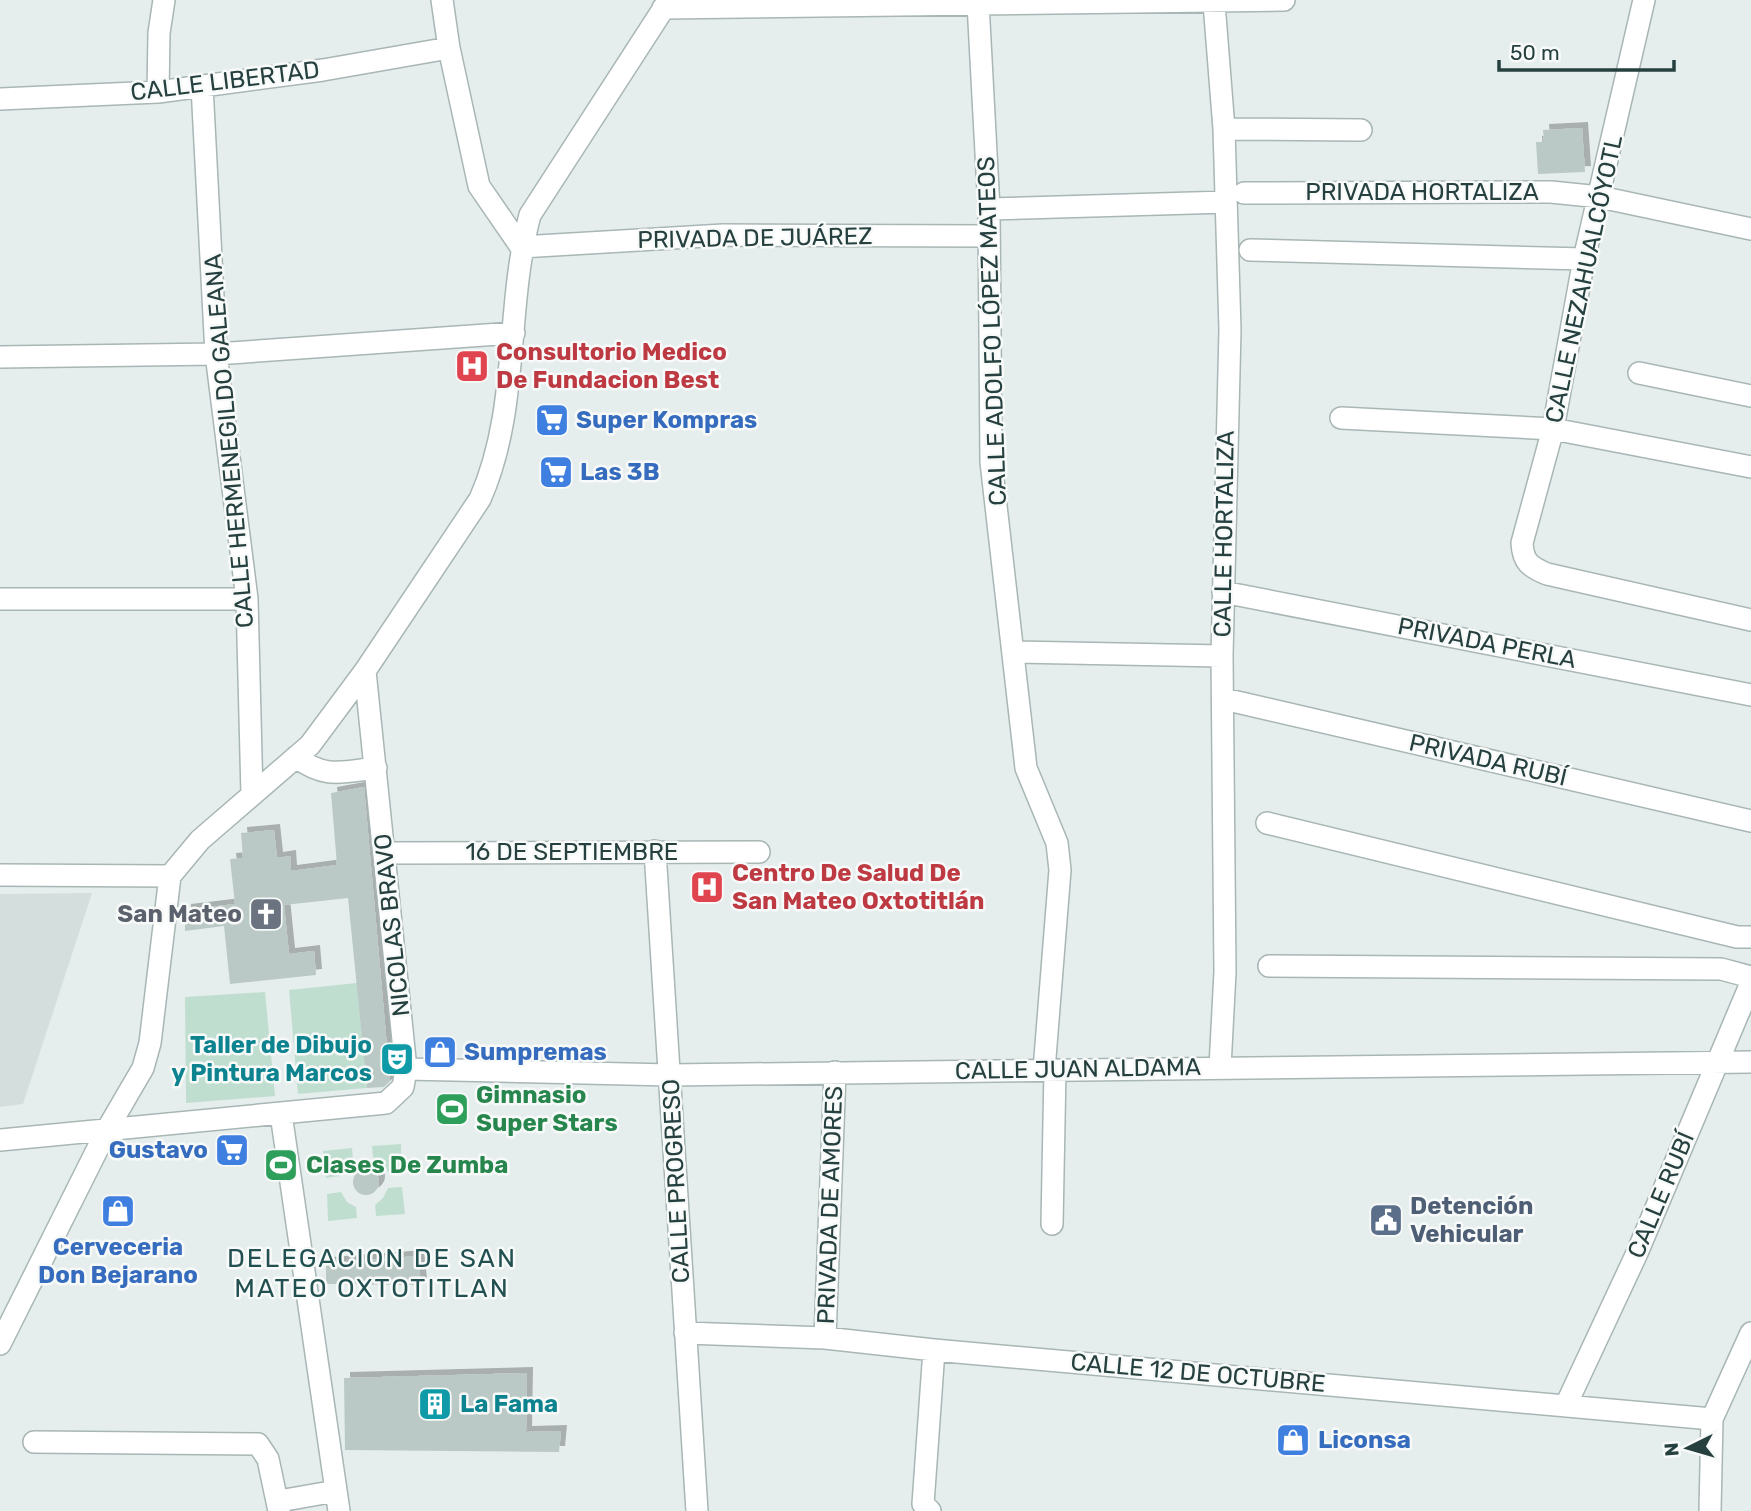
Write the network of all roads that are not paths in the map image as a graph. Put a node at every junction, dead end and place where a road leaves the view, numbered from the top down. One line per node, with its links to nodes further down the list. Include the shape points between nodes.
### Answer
1 (164, 0): 11 (street)
2 (442, 0): 9 (street)
3 (1284, 0): 7 (street)
4 (1644, 0): 16 (street, CALLE NEZAHUALCÓYOTL)
5 (1158, 2): 6 (street); 7 (street)
6 (978, 3): 8 (street); 17 (street, CALLE ADOLFO LÓPEZ MATEOS)
7 (1214, 3): 13 (street, CALLE HORTALIZA)
8 (666, 4): 20 (street, via 539,197)
9 (449, 48): 10 (street, CALLE LIBERTAD); 20 (street, via 479,186)
10 (202, 86): 11 (street, CALLE LIBERTAD); 24 (street, CALLE HERMENEGILDO GALEANA)
11 (158, 92): 12 (street, CALLE LIBERTAD)
12 (0, 99)
13 (1224, 130): 14 (street); 15 (street, CALLE HORTALIZA)
14 (1361, 130)
15 (1235, 197): 16 (street, PRIVADA HORTALIZA, via 1551,192); 17 (street, PRIVADA HORTALIZA); 31 (street, CALLE HORTALIZA)
16 (1600, 197): 18 (street, PRIVADA HORTALIZA); 22 (street, CALLE NEZAHUALCÓYOTL)
17 (989, 209): 19 (street, CALLE ADOLFO LÓPEZ MATEOS)
18 (1751, 229)
19 (989, 236): 20 (street, PRIVADA DE JUÁREZ, via 723,235); 35 (street, CALLE ADOLFO LÓPEZ MATEOS, via 991,462)
20 (521, 247): 23 (street)
21 (1250, 250): 22 (street)
22 (1584, 260): 29 (street, CALLE NEZAHUALCÓYOTL)
23 (514, 334): 24 (street); 37 (street, via 494,469 480,499)
24 (216, 354): 25 (street); 33 (street, CALLE HERMENEGILDO GALEANA)
25 (0, 357)
26 (1639, 373): 27 (street)
27 (1751, 396)
28 (1341, 418): 29 (street)
29 (1553, 429): 30 (street); 34 (street, CALLE NEZAHUALCÓYOTL, via 1522,543 1527,564 1547,574)
30 (1751, 467)
31 (1223, 592): 36 (street, CALLE HORTALIZA); 38 (street, PRIVADA PERLA)
32 (0, 599): 33 (street)
33 (247, 599): 42 (street, CALLE HERMENEGILDO GALEANA)
34 (1751, 620)
35 (1013, 652): 36 (street); 58 (street, CALLE ADOLFO LÓPEZ MATEOS, via 1026,768 1057,843 1060,870)
36 (1222, 656): 39 (street, CALLE HORTALIZA)
37 (365, 671): 40 (street); 41 (street, NICOLAS BRAVO)
38 (1751, 695)
39 (1224, 698): 43 (street, PRIVADA RUBÍ); 56 (street, CALLE HORTALIZA, via 1225,972)
40 (296, 757): 41 (street, via 328,774); 42 (street)
41 (376, 768): 47 (street, NICOLAS BRAVO)
42 (252, 795): 49 (street, via 200,840)
43 (1751, 821)
44 (1267, 823): 50 (street)
45 (655, 851): 46 (street, 16 DE SEPTIEMBRE); 47 (street, 16 DE SEPTIEMBRE); 60 (street, CALLE PROGRESO)
46 (759, 852)
47 (385, 853): 57 (street, NICOLAS BRAVO)
48 (0, 875): 49 (street)
49 (170, 876): 62 (street, via 150,1043 143,1068)
50 (1751, 937)
51 (1269, 966): 52 (street, via 1721,969)
52 (1751, 977)
53 (1751, 983): 55 (street, CALLE RUBÍ)
54 (1751, 1062): 55 (street, CALLE JUAN ALDAMA)
55 (1717, 1063): 56 (street, CALLE JUAN ALDAMA); 70 (street, CALLE RUBÍ, via 1637,1253)
56 (1220, 1066): 58 (street, CALLE JUAN ALDAMA)
57 (406, 1069): 60 (street, CALLE JUAN ALDAMA); 61 (street, via 403,1087 386,1103)
58 (1049, 1070): 59 (street, CALLE JUAN ALDAMA); 64 (street, CALLE ADOLFO LÓPEZ MATEOS)
59 (835, 1072): 60 (street, CALLE JUAN ALDAMA); 67 (street, PRIVADA DE AMORES)
60 (670, 1075): 65 (street, CALLE PROGRESO)
61 (281, 1114): 62 (street); 73 (street)
62 (108, 1128): 63 (street); 68 (street)
63 (0, 1140)
64 (1052, 1224)
65 (685, 1333): 67 (street, CALLE 12 DE OCTUBRE); 75 (street, CALLE PROGRESO)
66 (1751, 1333): 71 (street)
67 (825, 1338): 69 (street, CALLE 12 DE OCTUBRE)
68 (0, 1344)
69 (934, 1350): 70 (street, CALLE 12 DE OCTUBRE); 76 (street, via 923,1504)
70 (1566, 1405): 71 (street, CALLE 12 DE OCTUBRE)
71 (1712, 1419): 77 (street)
72 (34, 1442): 74 (street, via 258,1444 268,1458)
73 (337, 1501): 74 (street)
74 (279, 1506)
75 (697, 1511)
76 (930, 1511)
77 (1710, 1511)

